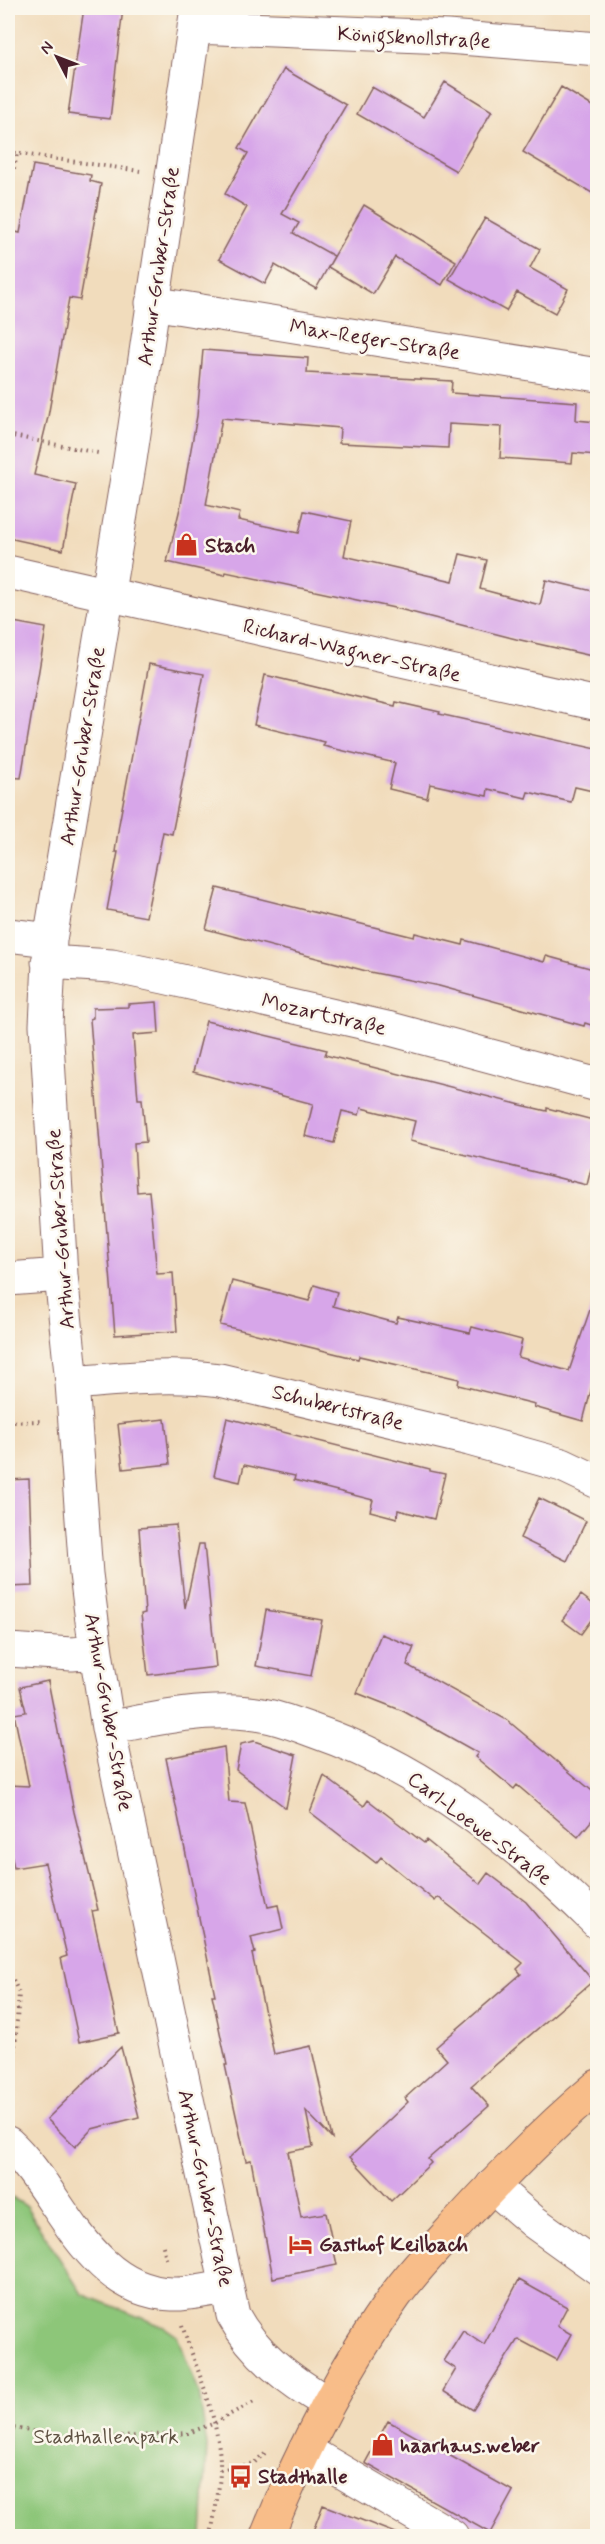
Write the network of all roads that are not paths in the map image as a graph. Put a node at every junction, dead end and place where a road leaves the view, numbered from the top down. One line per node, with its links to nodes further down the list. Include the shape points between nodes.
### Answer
1 (196, 17): 2 (street, Königsknollstraße); 3 (street, Arthur-Gruber-Straße)
2 (597, 49)
3 (152, 303): 4 (street, Max-Reger-Straße); 6 (street, Arthur-Gruber-Straße)
4 (597, 375)
5 (8, 572): 6 (street, Richard-Wagner-Straße)
6 (107, 594): 7 (street, Richard-Wagner-Straße); 9 (street, Arthur-Gruber-Straße)
7 (597, 704)
8 (8, 935): 9 (street, Mozartstraße)
9 (49, 951): 10 (street, Mozartstraße, via 387,1028); 11 (street, Arthur-Gruber-Straße, via 46,1025)
10 (597, 1084)
11 (61, 1275): 12 (street); 13 (street, Arthur-Gruber-Straße)
12 (8, 1279)
13 (72, 1383): 14 (street, Schubertstraße, via 160,1375 220,1380); 16 (street, Arthur-Gruber-Straße, via 86,1574)
14 (594, 1470)
15 (8, 1650): 16 (street)
16 (96, 1652): 17 (street, Arthur-Gruber-Straße)
17 (108, 1728): 18 (street, Carl-Loewe-Straße, via 177,1715 225,1712 279,1719 327,1735 422,1780 528,1860); 23 (street, Arthur-Gruber-Straße)
18 (597, 1923)
19 (597, 2086): 21 (main road)
20 (8, 2143): 23 (street, via 76,2235 128,2281 172,2294)
21 (492, 2186): 22 (street); 24 (main road, via 396,2294)
22 (597, 2268)
23 (227, 2288): 24 (street, Arthur-Gruber-Straße, via 233,2315 244,2334 295,2384)
24 (328, 2403): 25 (main road)
25 (304, 2450): 26 (main road); 27 (street)
26 (267, 2536)
27 (452, 2536)

